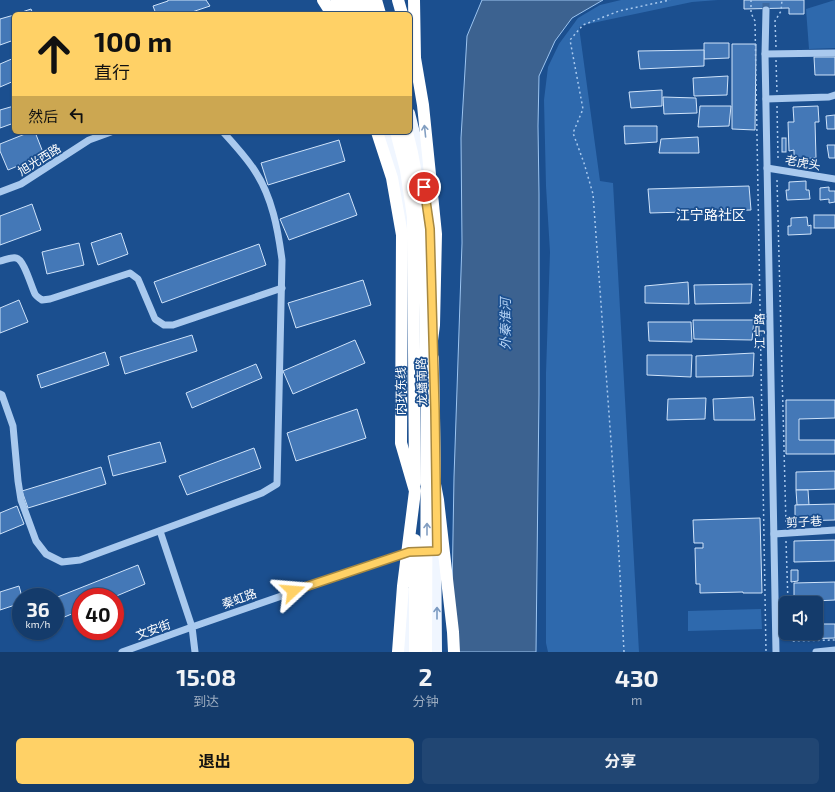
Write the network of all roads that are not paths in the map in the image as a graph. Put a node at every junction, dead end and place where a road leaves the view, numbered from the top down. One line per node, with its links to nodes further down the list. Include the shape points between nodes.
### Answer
1 (323, 0): 10 (highway)
2 (335, 0): 11 (highway, bridge)
3 (346, 0): 12 (highway)
4 (356, 0): 13 (highway)
5 (367, 0): 14 (highway)
6 (376, 0): 15 (highway)
7 (396, 0): 16 (main road); 17 (highway)
8 (414, 0): 21 (highway)
9 (766, 10): 20 (street, 江宁路)
10 (331, 12)
11 (339, 12)
12 (350, 12)
13 (359, 12)
14 (376, 12)
15 (377, 12)
16 (397, 12)
17 (401, 12)
18 (412, 48): 21 (highway)
19 (835, 53): 20 (street)
20 (765, 54): 23 (street, 江宁路)
21 (415, 58): 36 (highway, one-way to 21, bridge, via 434,325 436,234 423,105)
22 (835, 95): 23 (street)
23 (766, 99): 31 (street, 江宁路)
24 (412, 120): 43 (main road, 龙蟠南路, via 430,229)
25 (106, 134): 33 (street, 旭光西路, via 90,140 20,184)
26 (225, 134): 35 (street, via 255,171 269,199 279,237)
27 (378, 134): 39 (highway, bridge, via 392,178 402,235 402,443)
28 (387, 134): 44 (main road, 龙蟠南路, via 405,208 406,277 410,318)
29 (397, 134): 39 (highway, 内环东线, bridge, via 406,170 413,217)
30 (408, 134): 36 (highway, bridge, via 420,198)
31 (767, 168): 32 (street, 老虎头); 42 (street, 江宁路)
32 (835, 179)
33 (0, 192)
34 (0, 261): 35 (street, via 16,258 21,261 36,295 42,300 130,273 138,279 155,319 164,325 174,325)
35 (282, 288): 41 (street, via 277,484 262,493)
36 (427, 379): 38 (highway, bridge)
37 (0, 394): 41 (street, via 13,426 21,500 36,541 46,554 62,562 80,560)
38 (427, 442): 52 (highway, one-way to 38, bridge); 54 (highway, bridge, via 438,500)
39 (415, 491): 49 (highway, bridge); 51 (highway, 内环东线, bridge)
40 (835, 530): 42 (street, 剪子巷)
41 (160, 531): 45 (street)
42 (774, 534): 55 (street, 江宁路)
43 (437, 551): 44 (main road); 53 (main road, 龙蟠南路, one-way to 43)
44 (409, 552): 45 (street, 秦虹路); 50 (main road, 龙蟠南路)
45 (192, 627): 47 (street, 文安街); 48 (street)
46 (835, 650): 56 (street)
47 (122, 652)
48 (195, 652)
49 (398, 652)
50 (406, 652)
51 (415, 652)
52 (426, 652)
53 (437, 652)
54 (454, 652)
55 (776, 652)
56 (816, 652)

